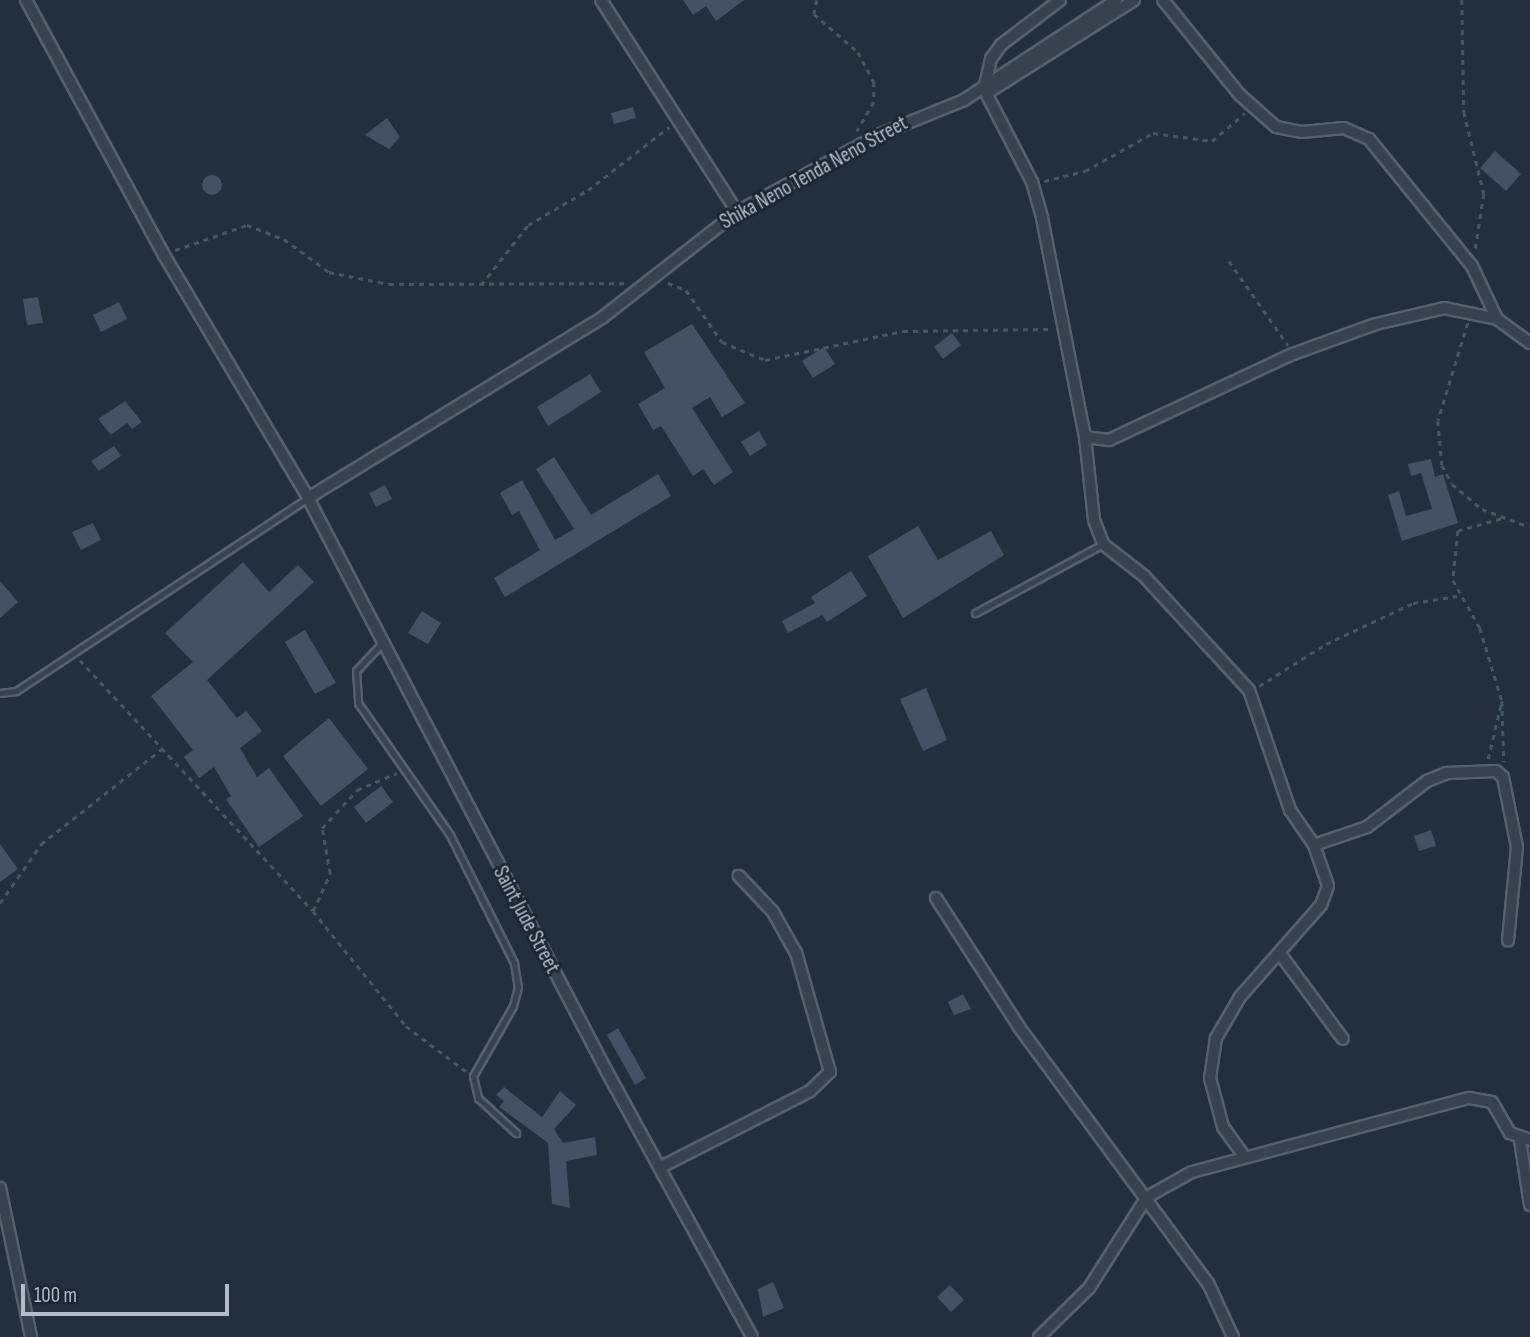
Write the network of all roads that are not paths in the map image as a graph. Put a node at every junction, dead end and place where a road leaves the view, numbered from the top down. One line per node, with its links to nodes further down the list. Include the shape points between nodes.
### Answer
1 (26, 0): 12 (street, Saint Jude Street, via 164,255)
2 (601, 0): 8 (street)
3 (1060, 0): 7 (street, via 1001,45 990,59)
4 (1116, 0): 7 (street, Shika Neno Tenda Neno Street)
5 (1134, 0): 7 (street)
6 (1163, 0): 9 (street, via 1252,106 1286,131 1359,130 1472,266)
7 (986, 91): 8 (street, Shika Neno Tenda Neno Street, via 841,155); 11 (street, via 1032,181)
8 (737, 212): 12 (street, Shika Neno Tenda Neno Street, via 603,317)
9 (1497, 319): 10 (street); 11 (street, via 1472,310 1444,308 1376,324 1293,354 1109,440)
10 (1530, 343)
11 (1085, 437): 13 (street)
12 (308, 498): 15 (street, Saint Jude Street); 16 (lane, via 16,691)
13 (1103, 544): 14 (lane); 17 (street, via 1144,576 1249,690 1290,810)
14 (975, 613)
15 (382, 643): 23 (lane, via 362,659 353,687 450,835 514,963 518,986 513,1006 473,1076 478,1098); 26 (street, Saint Jude Street)
16 (0, 693)
17 (1314, 845): 20 (street, via 1367,827 1427,781 1486,769 1503,777 1517,847); 21 (street, via 1328,886 1321,905)
18 (739, 876): 26 (street, via 773,912 796,953 830,1072 810,1091)
19 (936, 898): 28 (street, via 1019,1027)
20 (1508, 941)
21 (1280, 955): 22 (street); 25 (street, via 1240,997 1216,1038 1210,1078 1223,1127)
22 (1343, 1039)
23 (516, 1133)
24 (1525, 1140): 25 (street, via 1492,1102 1481,1097); 29 (street)
25 (1245, 1157): 28 (street, via 1192,1171)
26 (661, 1167): 31 (street, Saint Jude Street)
27 (0, 1188): 30 (street)
28 (1147, 1197): 32 (street, via 1089,1288); 33 (street, via 1208,1283)
29 (1530, 1205)
30 (30, 1336)
31 (752, 1337)
32 (1039, 1337)
33 (1233, 1337)

